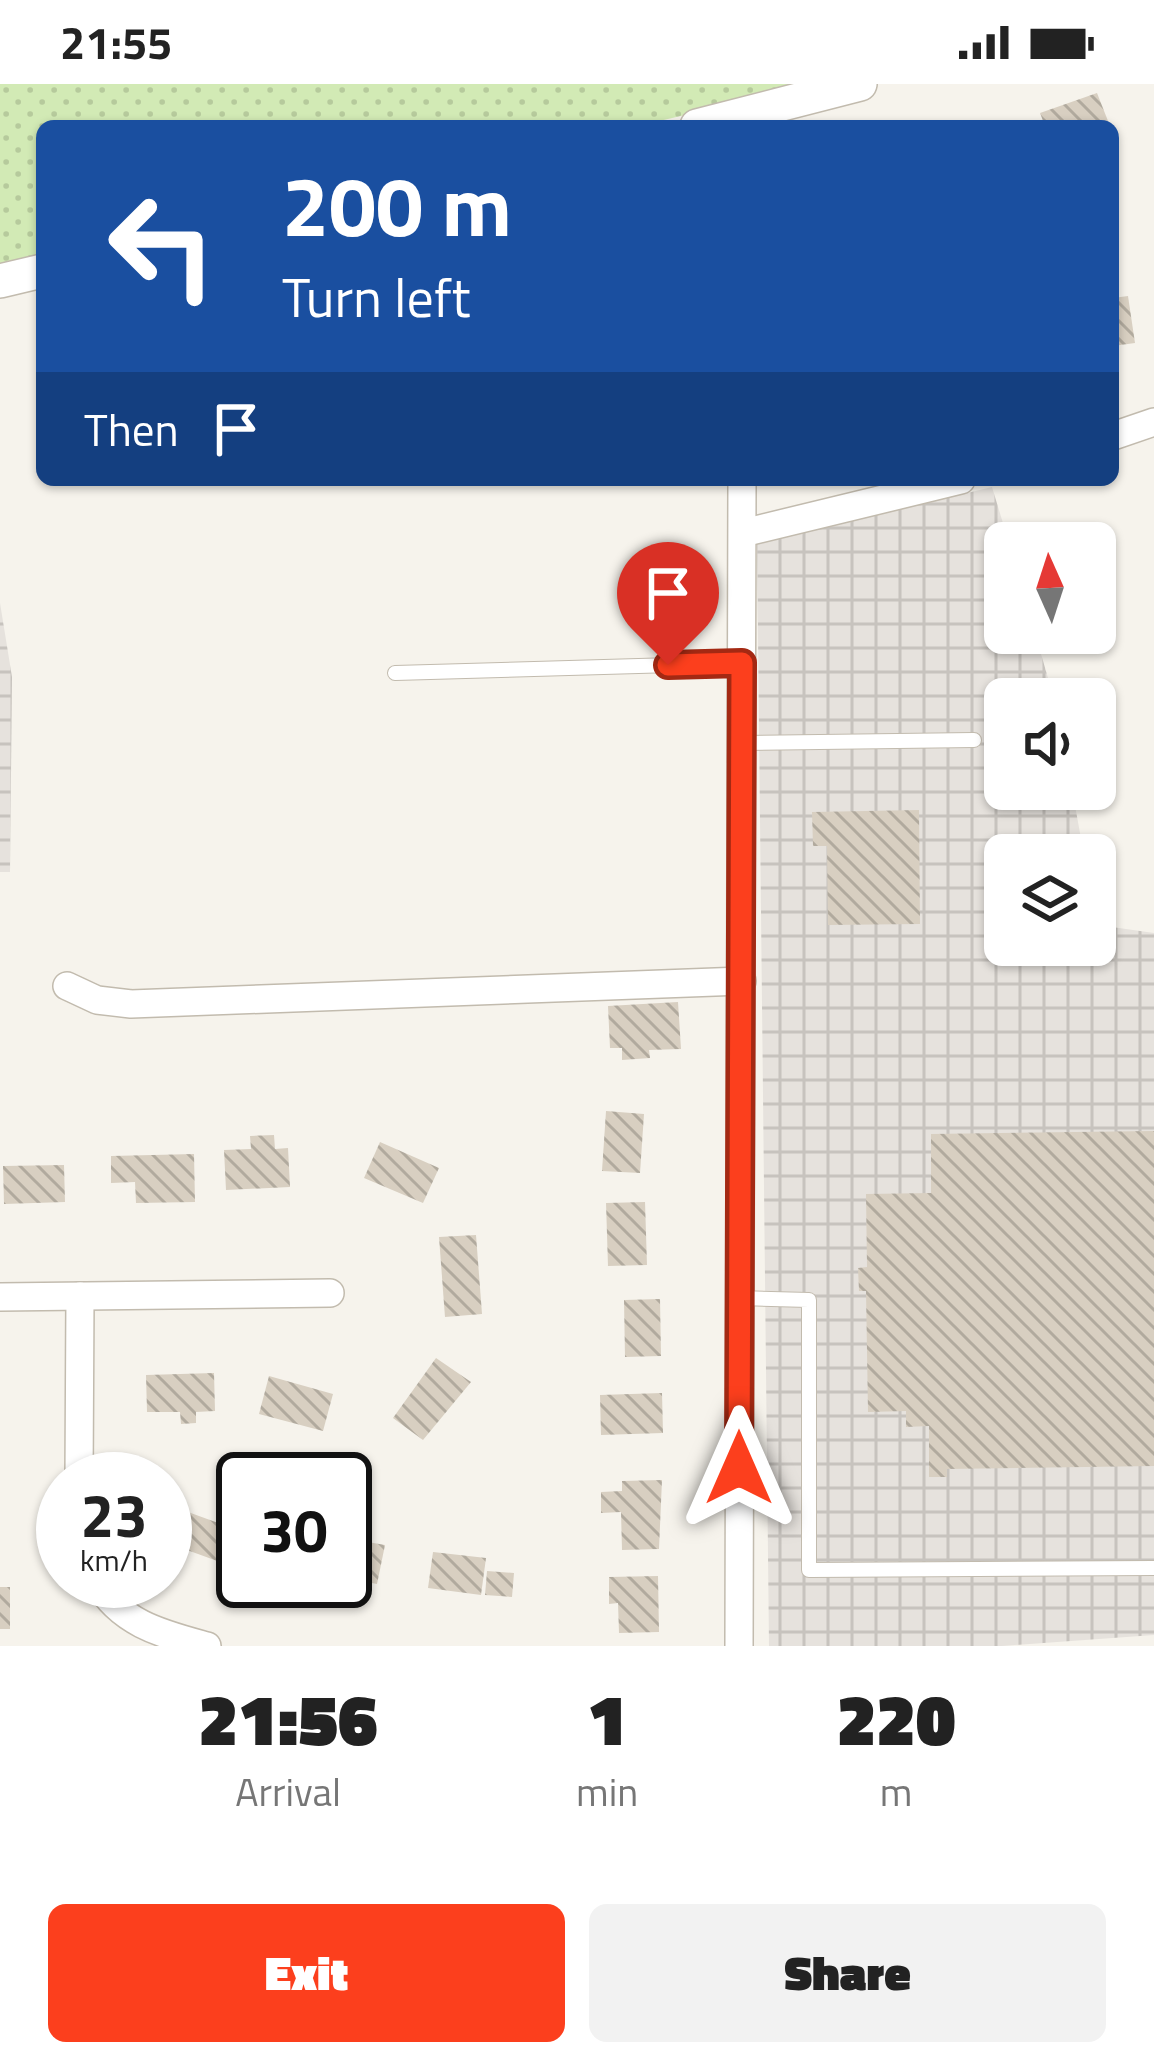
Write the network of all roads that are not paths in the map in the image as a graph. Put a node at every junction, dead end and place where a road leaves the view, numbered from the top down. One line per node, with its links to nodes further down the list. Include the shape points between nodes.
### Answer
1 (860, 84): 2 (street)
2 (741, 120)
3 (36, 273): 4 (street)
4 (0, 281)
5 (1154, 422): 6 (street)
6 (1119, 434)
7 (742, 486): 9 (street)
8 (936, 486): 9 (street)
9 (742, 533): 10 (street)
10 (742, 663): 11 (lane); 13 (street)
11 (395, 673)
12 (974, 740): 13 (lane)
13 (742, 743): 14 (street)
14 (742, 981): 15 (street, via 131,1004); 19 (street)
15 (67, 986)
16 (330, 1293): 17 (street)
17 (80, 1296): 18 (street); 20 (street)
18 (0, 1297)
19 (740, 1298): 21 (lane, via 808,1300 809,1570); 24 (street)
20 (80, 1452)
21 (1154, 1568)
22 (118, 1608): 23 (street, via 155,1632)
23 (207, 1646)
24 (739, 1646)

